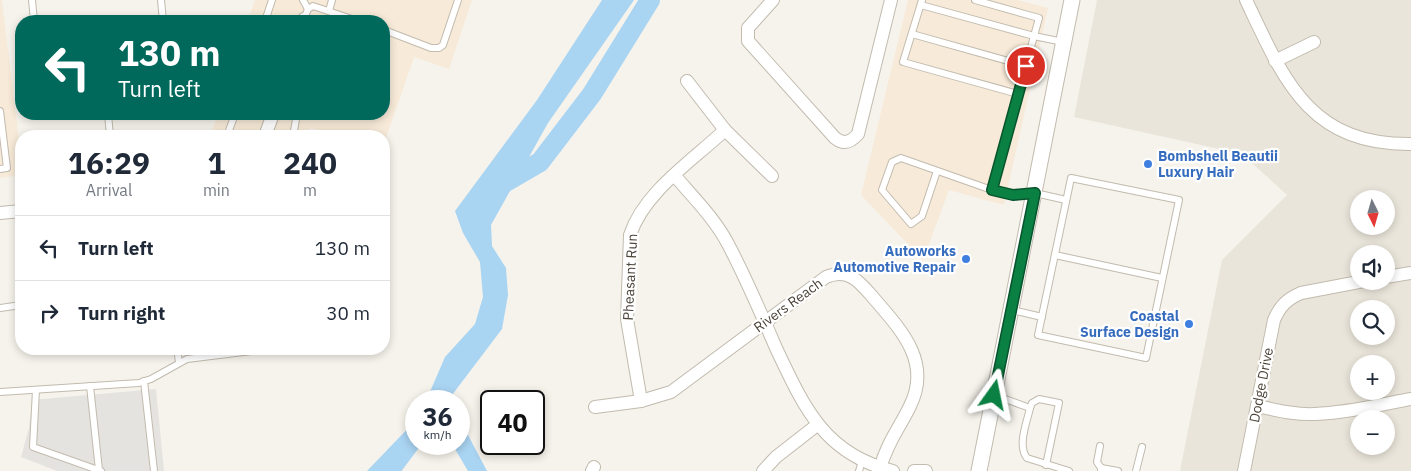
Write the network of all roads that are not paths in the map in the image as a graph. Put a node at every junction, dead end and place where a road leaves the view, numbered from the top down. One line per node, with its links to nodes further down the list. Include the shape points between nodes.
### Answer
1 (32, 0): 14 (lane)
2 (161, 0): 15 (lane)
3 (272, 0): 16 (lane)
4 (303, 0): 17 (lane)
5 (332, 0): 13 (lane)
6 (458, 0): 20 (lane, via 443,45 439,48)
7 (773, 0): 8 (street, via 748,28 748,42 835,138 844,142 858,134)
8 (891, 0)
9 (975, 0): 22 (lane, via 1039,18)
10 (1072, 0): 23 (street)
11 (1246, 0): 25 (street)
12 (921, 2): 21 (lane); 22 (lane)
13 (329, 11): 18 (lane, via 313,6); 19 (lane)
14 (33, 15)
15 (162, 15)
16 (267, 15)
17 (305, 15)
18 (306, 15)
19 (341, 15)
20 (390, 32)
21 (912, 34): 26 (lane); 28 (lane, via 903,62)
22 (1034, 36): 23 (lane); 26 (lane)
23 (1064, 42): 37 (street)
24 (1314, 42): 25 (street)
25 (1275, 61): 31 (street, via 1302,100 1321,119 1355,137 1374,142)
26 (1026, 66): 28 (lane)
27 (687, 81): 30 (street)
28 (1018, 94): 36 (lane)
29 (0, 111): 32 (lane, via 7,168)
30 (725, 130): 34 (street, Pheasant Run); 35 (street)
31 (1411, 144)
32 (0, 169)
33 (937, 171): 33 (lane, via 922,216 911,224 882,190 892,162 902,158); 36 (lane)
34 (675, 176): 50 (street, via 728,242); 60 (street, Pheasant Run, via 641,209 630,235 627,319)
35 (772, 176)
36 (992, 190): 37 (lane, via 1013,195)
37 (1035, 193): 38 (lane); 48 (street)
38 (1066, 200): 41 (lane); 44 (lane, via 1071,178 1179,200)
39 (15, 212): 40 (street)
40 (0, 213)
41 (1054, 255): 44 (lane); 49 (lane)
42 (1411, 273): 43 (street)
43 (1395, 276)
44 (1162, 278): 49 (lane, via 1146,358 1038,336)
45 (1350, 284): 61 (street, Dodge Drive, via 1301,293 1285,302 1274,320)
46 (15, 307): 47 (lane)
47 (0, 308)
48 (1012, 310): 49 (lane); 58 (street)
49 (1042, 317)
50 (765, 322): 60 (street, Rivers Reach, via 671,392); 64 (street, via 795,389); 70 (street, Rivers Reach, via 826,277 841,273 857,280 907,338 917,366 915,393 894,432)
51 (178, 355): 53 (lane)
52 (219, 355): 53 (lane)
53 (179, 362): 54 (lane)
54 (144, 381): 55 (lane); 72 (lane)
55 (90, 386): 56 (lane); 71 (lane)
56 (36, 390): 57 (lane); 71 (lane, via 33,446)
57 (0, 392)
58 (994, 395): 63 (lane); 76 (street)
59 (1411, 399): 61 (street, via 1337,413 1296,414)
60 (641, 401): 62 (street, Rivers Reach)
61 (1257, 406): 80 (street, Dodge Drive)
62 (595, 407)
63 (1030, 408): 67 (lane, via 1022,453 1026,458); 67 (lane, via 1039,399 1059,403)
64 (817, 424): 68 (street); 73 (street)
65 (1100, 446): 69 (lane, via 1097,462)
66 (1142, 447): 79 (lane)
67 (1046, 465): 77 (lane)
68 (860, 466): 70 (street)
69 (1101, 469): 78 (lane)
70 (889, 470)
71 (100, 471)
72 (154, 471)
73 (763, 471)
74 (914, 471): 75 (street)
75 (926, 471)
76 (979, 471)
77 (1069, 471)
78 (1118, 471)
79 (1136, 471)
80 (1244, 471)

